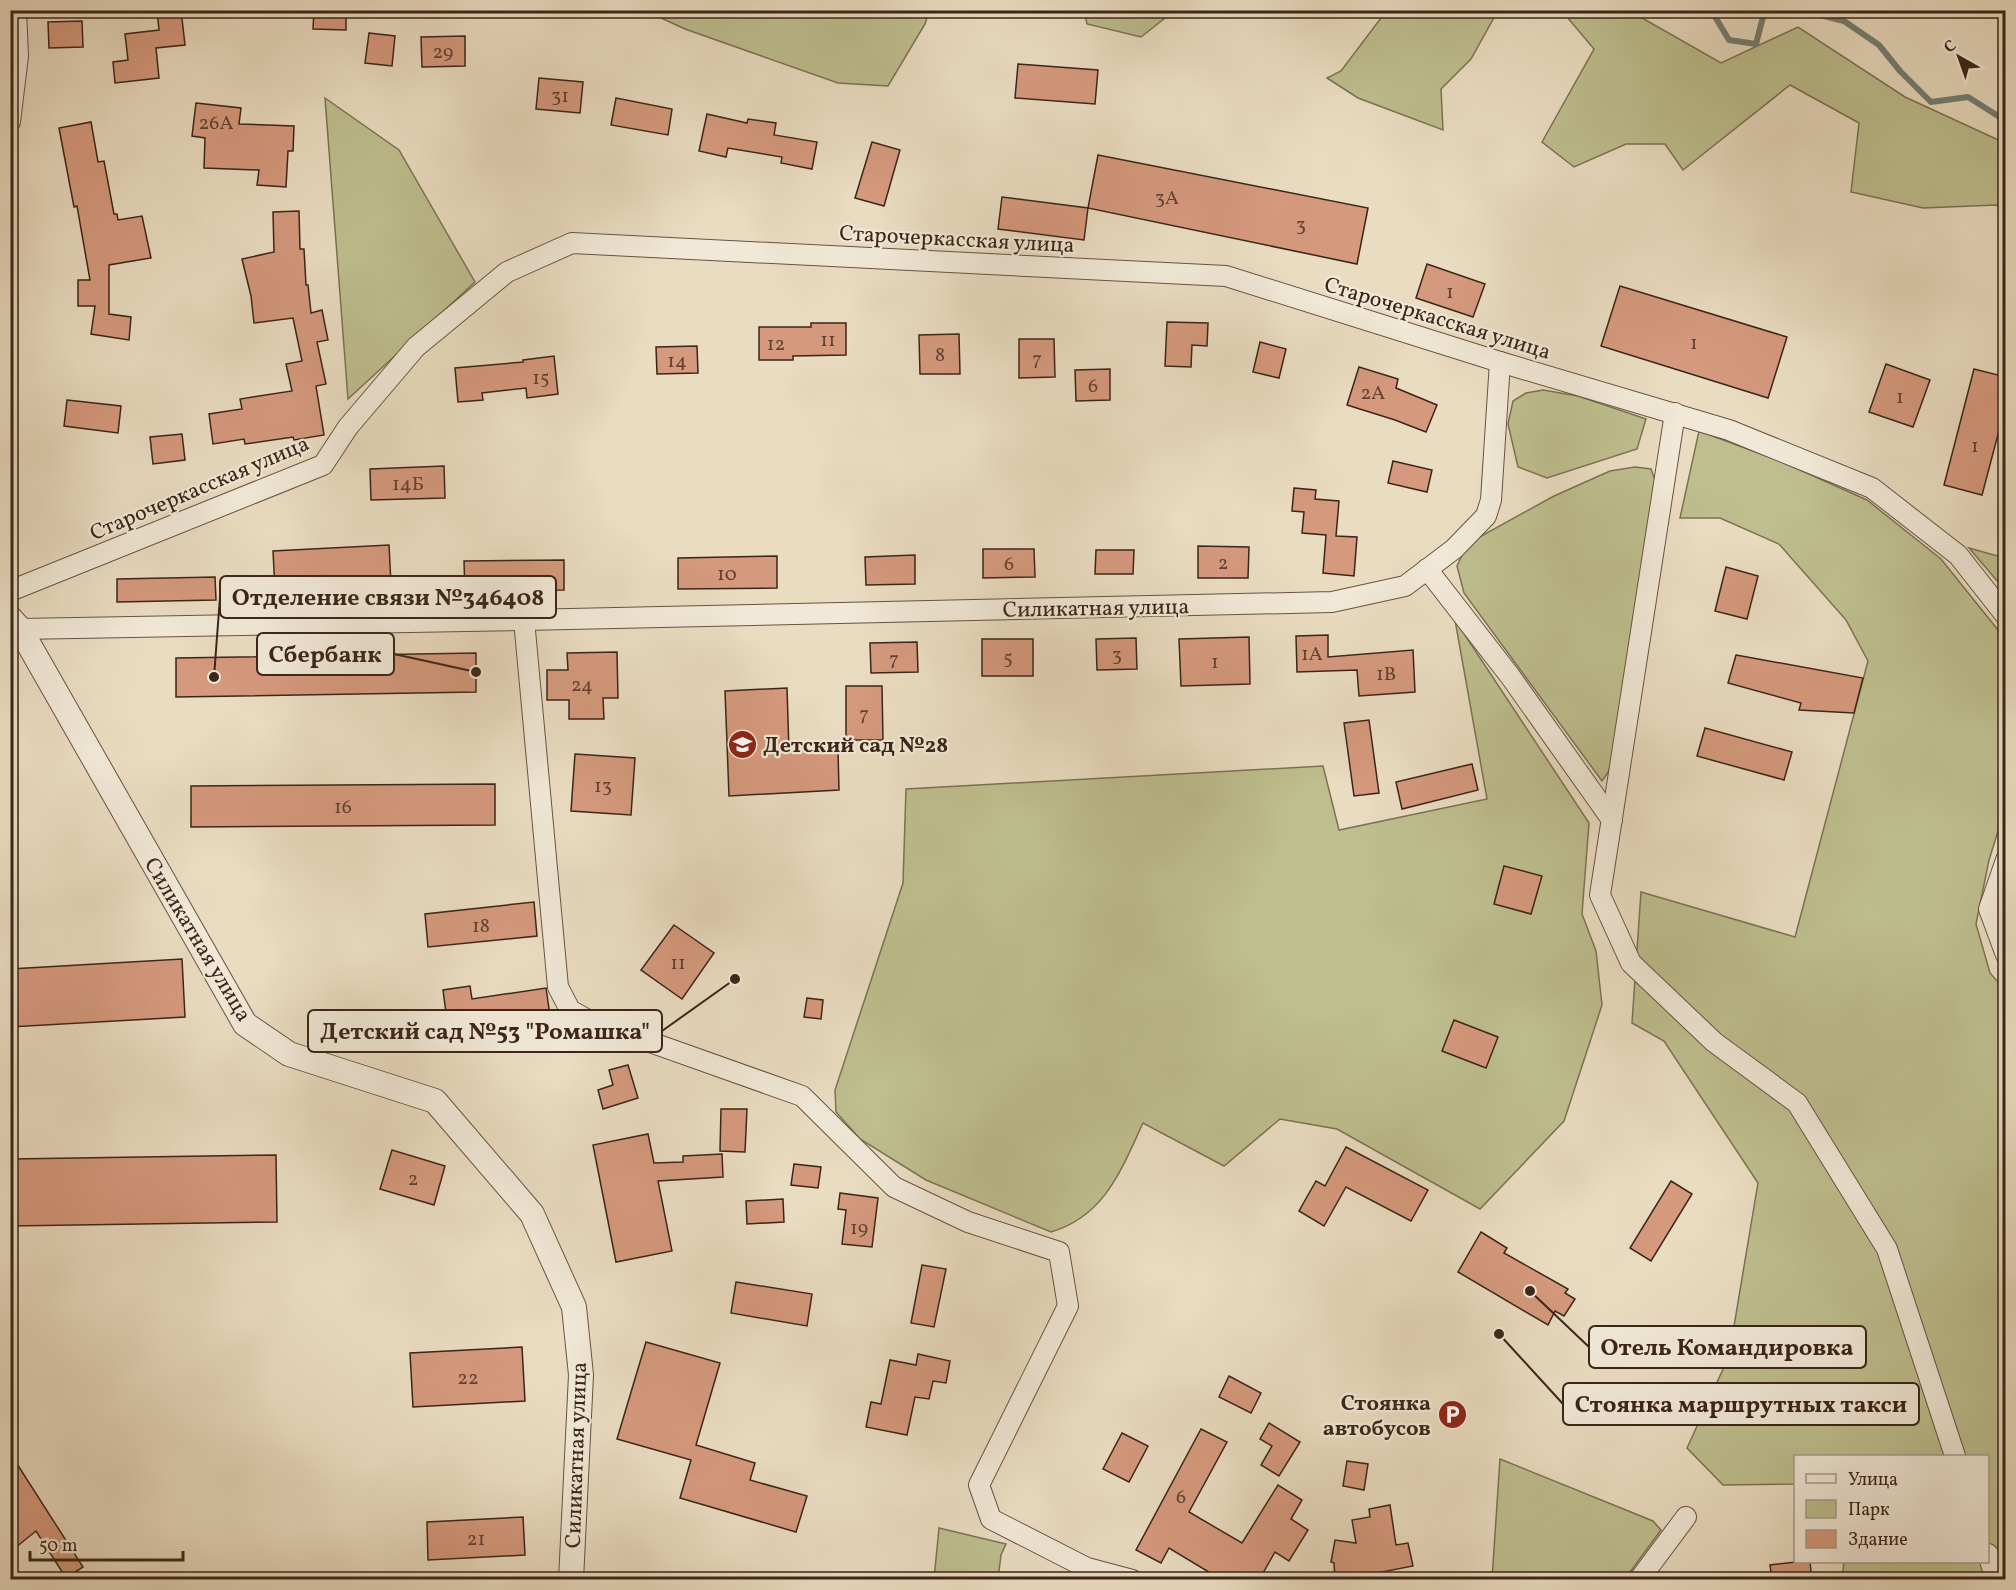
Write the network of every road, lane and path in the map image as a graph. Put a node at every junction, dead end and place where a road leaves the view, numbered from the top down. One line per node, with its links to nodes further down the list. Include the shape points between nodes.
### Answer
1 (16, 10): 2 (street, via 18,56)
2 (10, 122)
3 (1500, 362): 4 (street, Старочеркасская улица); 5 (street, Силикатная улица, via 1491,500 1486,516 1454,549); 6 (street, Старочеркасская улица, via 1226,276 572,243 507,272 416,347 348,427 323,465)
4 (1675, 413): 7 (street, Старочеркасская улица, via 1729,430 1872,488 1958,555); 10 (street)
5 (1427, 569): 8 (street, Силикатная улица, via 1405,586 1332,602); 10 (street, via 1510,676)
6 (10, 591)
7 (2006, 616)
8 (524, 620): 9 (street, Силикатная улица); 17 (street, via 558,987 570,1010 588,1020 802,1096 894,1187 968,1221 1059,1252 1068,1306 979,1485 991,1519 1087,1568)
9 (15, 624): 16 (street, Силикатная улица, via 245,1024 290,1054 435,1101 532,1214 574,1307 580,1365)
10 (1612, 820): 13 (street, via 1600,895 1631,963 1714,1042 1797,1102 1887,1249)
11 (2006, 860): 12 (street, via 1989,909)
12 (2006, 955)
13 (1955, 1455)
14 (1686, 1517): 18 (street)
15 (1989, 1557): 19 (street)
16 (571, 1580)
17 (1132, 1580)
18 (1639, 1580)
19 (1996, 1580)

